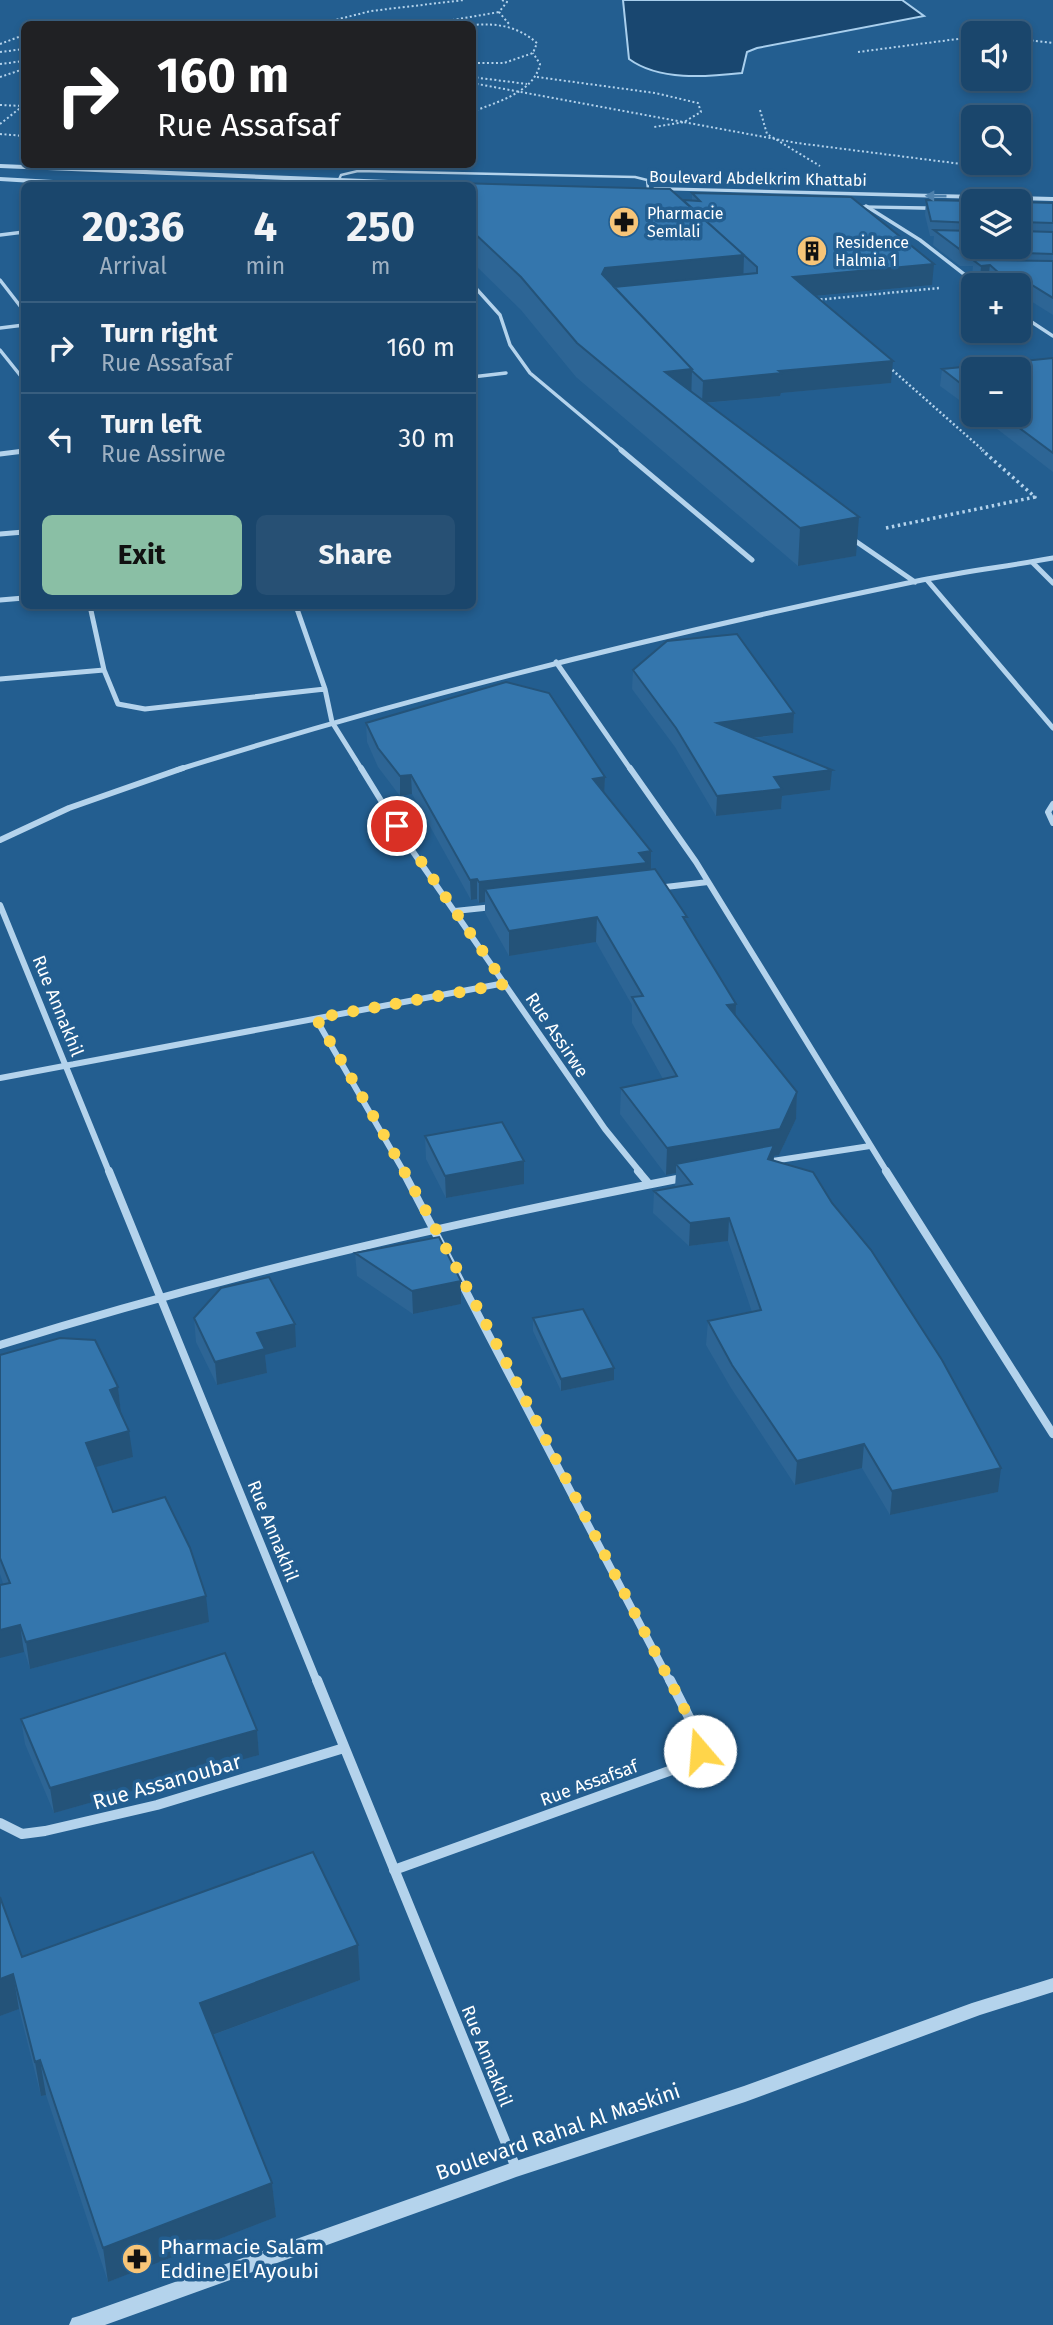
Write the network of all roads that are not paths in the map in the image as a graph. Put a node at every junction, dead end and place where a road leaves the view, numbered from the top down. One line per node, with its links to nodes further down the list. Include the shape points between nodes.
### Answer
1 (0, 166): 2 (street)
2 (21, 167)
3 (42, 168): 6 (street)
4 (0, 179): 5 (street)
5 (53, 182)
6 (338, 182): 8 (lane, via 341,175 358,171 642,178)
7 (638, 189): 8 (street, Boulevard Abdelkrim Khattabi)
8 (648, 189): 9 (street, Boulevard Abdelkrim Khattabi, one-way to 8)
9 (1053, 199)
10 (839, 206): 11 (street, Boulevard Abdelkrim Khattabi)
11 (866, 206): 14 (street, Boulevard Abdelkrim Khattabi); 17 (street)
12 (1031, 208): 13 (street)
13 (1053, 208)
14 (961, 209)
15 (21, 232): 16 (street)
16 (0, 235)
17 (920, 240): 18 (street); 19 (street)
18 (933, 240)
19 (957, 270): 20 (street); 21 (street)
20 (971, 270)
21 (961, 273)
22 (0, 280): 24 (street)
23 (476, 288): 39 (street, via 500,315 510,345 530,373)
24 (21, 307)
25 (1031, 322): 28 (street)
26 (21, 325): 27 (street)
27 (0, 328)
28 (1053, 336)
29 (0, 350): 31 (street)
30 (506, 373): 32 (street)
31 (21, 376)
32 (476, 377)
33 (21, 451): 34 (street)
34 (0, 454)
35 (21, 532): 36 (street)
36 (0, 534)
37 (849, 536): 42 (street)
38 (1053, 558): 40 (street)
39 (752, 560)
40 (1032, 562): 41 (street); 43 (street)
41 (927, 580): 42 (street); 53 (street)
42 (915, 582): 48 (street)
43 (1053, 583)
44 (21, 598): 45 (street)
45 (0, 600)
46 (91, 609): 49 (street)
47 (297, 609): 51 (street, Rue Assirwe)
48 (556, 662): 52 (street); 57 (street)
49 (104, 670): 50 (street); 51 (street, via 118,704 132,709)
50 (0, 679)
51 (325, 689): 52 (street, Rue Assirwe)
52 (332, 722): 56 (street, via 118,789); 61 (street, Rue Assirwe)
53 (1053, 728)
54 (1053, 804): 55 (street, via 1048,812)
55 (1053, 823)
56 (0, 840)
57 (708, 882): 58 (street); 66 (street)
58 (642, 890)
59 (508, 905): 61 (street)
60 (0, 906): 64 (street, Rue Annakhil)
61 (455, 911): 62 (street, Rue Assirwe)
62 (505, 984): 63 (street); 69 (street, Rue Assirwe, via 605,1129)
63 (316, 1018): 64 (street); 70 (street, Rue Assafsaf)
64 (65, 1065): 65 (street); 71 (street, Rue Annakhil)
65 (0, 1078)
66 (870, 1146): 67 (street); 73 (street)
67 (750, 1165)
68 (687, 1177): 69 (street)
69 (649, 1184): 70 (street)
70 (436, 1230): 71 (street, via 298,1260); 76 (street, Rue Assafsaf, via 680,1700 700,1751 683,1766)
71 (161, 1298): 72 (street); 74 (street, Rue Annakhil)
72 (0, 1345)
73 (1053, 1434)
74 (344, 1748): 75 (street, Rue Assanoubar, via 157,1805 45,1831 22,1834); 76 (street, Rue Annakhil)
75 (0, 1823)
76 (394, 1870): 78 (street, Rue Annakhil)
77 (1053, 1985): 78 (street, Boulevard Rahal Al Maskini)
78 (516, 2169): 79 (street, Boulevard Rahal Al Maskini)
79 (79, 2325)

